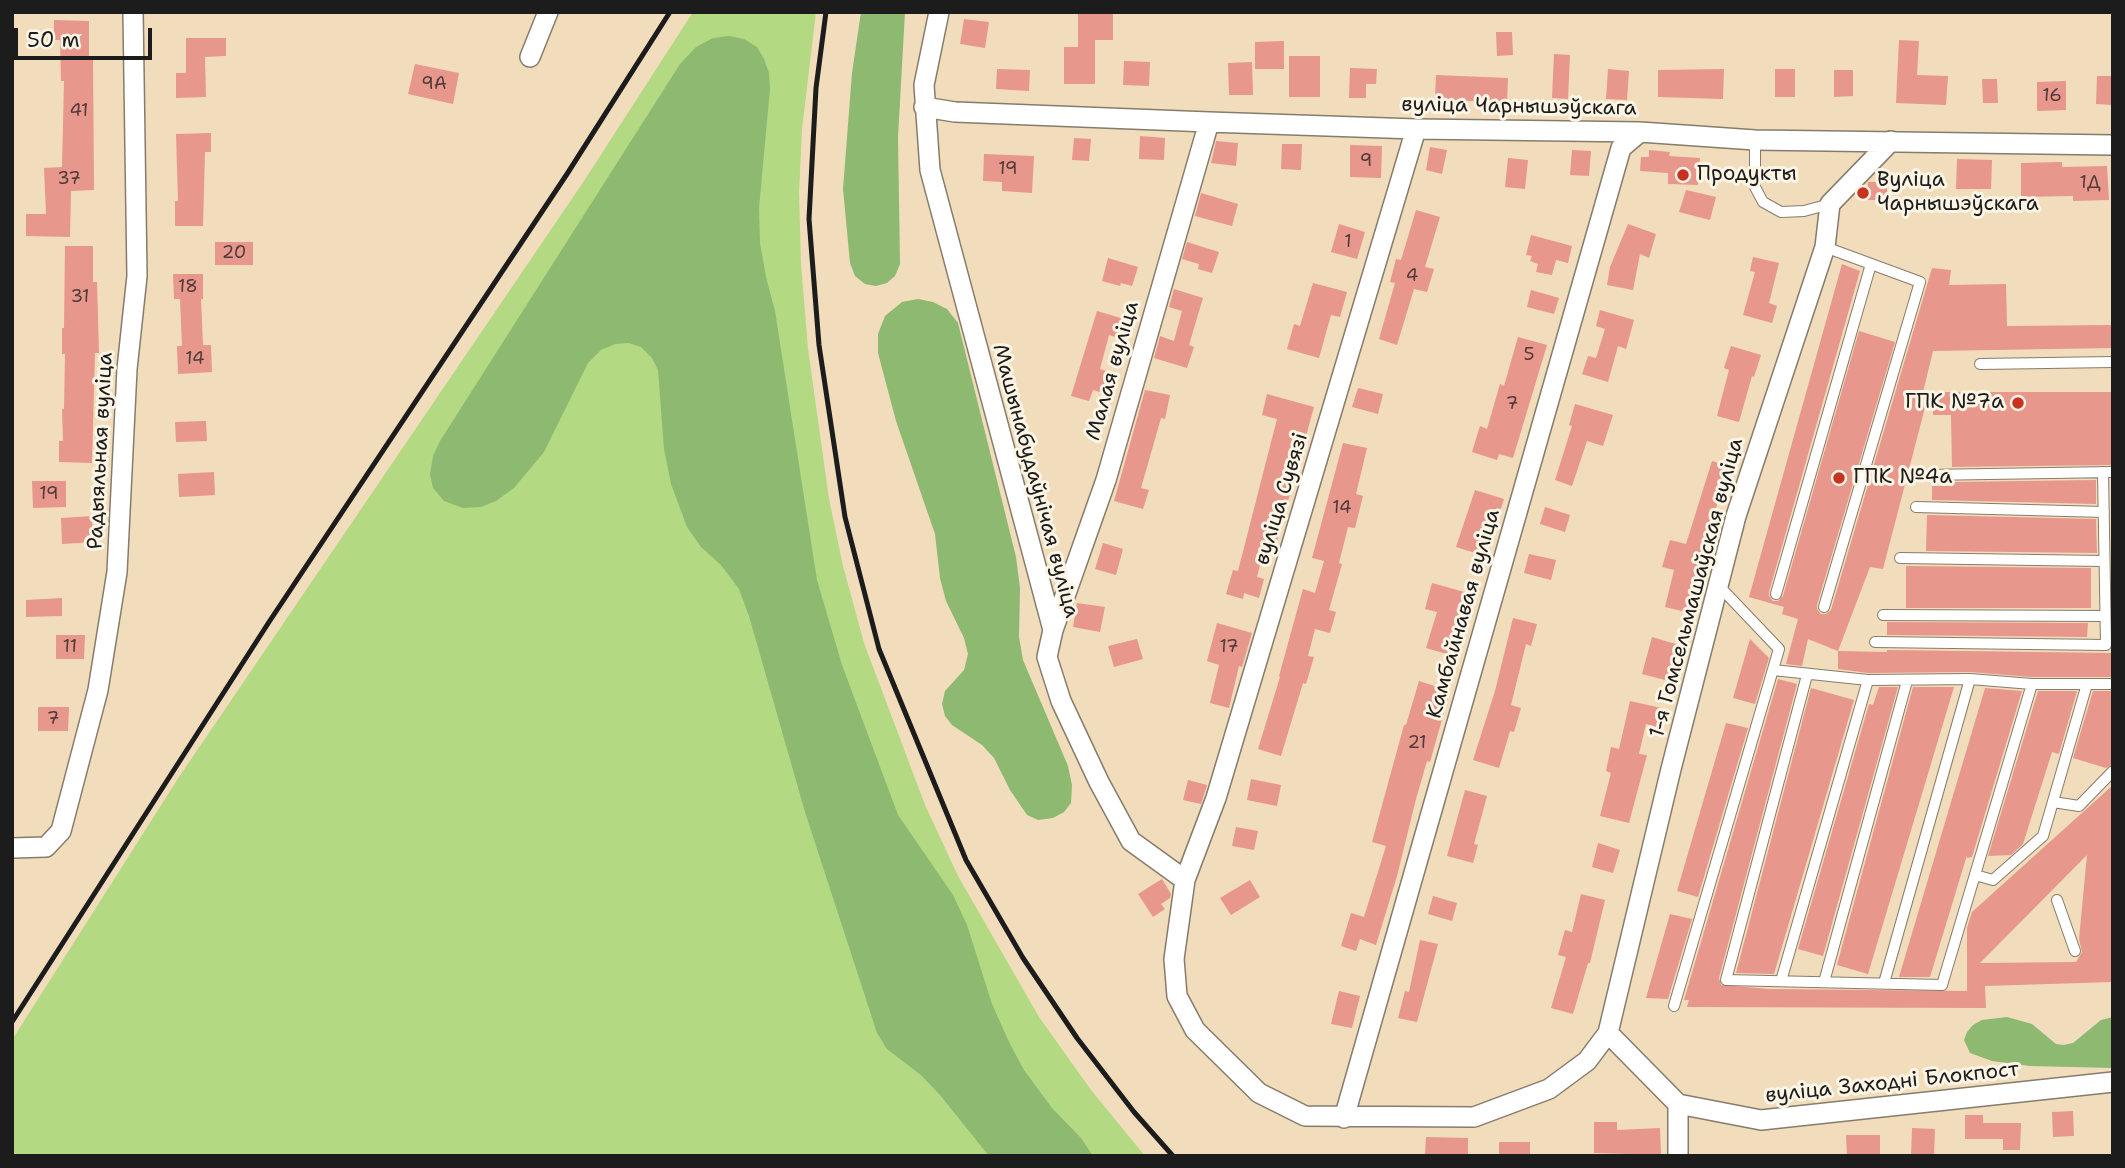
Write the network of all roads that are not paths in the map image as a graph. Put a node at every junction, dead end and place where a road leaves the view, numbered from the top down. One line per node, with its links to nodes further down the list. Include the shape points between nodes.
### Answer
1 (133, 12): 40 (street, Радыяльная вуліца, via 137,276 127,369 117,572 98,690 61,831 46,847)
2 (548, 12): 4 (street)
3 (939, 12): 5 (street, Машынабудаўнічая вуліца)
4 (530, 57)
5 (924, 107): 6 (street, вуліца Чарнышэўскага); 28 (street, Машынабудаўнічая вуліца, via 930,170)
6 (1209, 122): 7 (street, вуліца Чарнышэўскага); 28 (street, Малая вуліца, via 1105,480)
7 (1416, 129): 8 (street, вуліца Чарнышэўскага); 42 (street, вуліца Сувязі, via 1216,799)
8 (1640, 132): 9 (street, вуліца Чарнышэўскага); 52 (street, Камбайнавая вуліца, via 1620,148)
9 (1755, 140): 10 (street, вуліца Чарнышэўскага); 12 (lane, via 1755,187 1763,202 1782,212)
10 (1891, 141): 11 (street, вуліца Чарнышэўскага); 12 (street)
11 (2113, 145)
12 (1830, 204): 13 (street, 1-я Гомсельмашаўская вуліца)
13 (1825, 247): 14 (lane); 23 (street, 1-я Гомсельмашаўская вуліца, via 1736,516)
14 (1871, 264): 24 (lane); 25 (lane, via 1920,282)
15 (2113, 362): 16 (lane)
16 (1980, 364)
17 (2108, 472): 18 (lane); 20 (lane)
18 (1926, 475)
19 (1916, 507): 20 (lane)
20 (2104, 512): 22 (lane)
21 (1900, 558): 22 (lane)
22 (2104, 561): 27 (lane)
23 (1718, 586): 30 (lane, via 1779,649); 49 (street, 1-я Гомсельмашаўская вуліца)
24 (1776, 594)
25 (1824, 607)
26 (1883, 615): 27 (lane)
27 (2105, 616): 29 (lane, via 2106,645)
28 (1053, 630): 42 (street, Машынабудаўнічая вуліца, via 1047,657 1061,701 1099,782 1131,841)
29 (1875, 642)
30 (1773, 670): 31 (lane); 48 (lane)
31 (1807, 675): 33 (lane); 45 (lane, via 1726,980)
32 (1970, 679): 34 (lane); 35 (lane); 47 (lane)
33 (1868, 680): 34 (lane); 45 (lane)
34 (1907, 681): 46 (lane)
35 (2032, 684): 36 (lane); 41 (lane)
36 (2087, 684): 37 (lane); 39 (lane)
37 (2113, 684)
38 (2113, 771): 39 (lane, via 2078,806)
39 (2053, 802): 41 (lane, via 2043,836 1993,880)
40 (12, 848)
41 (1975, 875): 47 (lane, via 1942,985)
42 (1185, 880): 52 (street, via 1174,959 1177,996 1195,1030 1259,1093 1305,1116)
43 (2057, 900): 44 (lane)
44 (2075, 951)
45 (1781, 981): 46 (lane)
46 (1824, 982): 47 (lane)
47 (1884, 984)
48 (1674, 1006)
49 (1608, 1033): 51 (street); 52 (street, via 1587,1061 1549,1089 1474,1117)
50 (2113, 1082): 51 (street, вуліца Заходні Блокпост, via 1761,1120)
51 (1678, 1104): 53 (street)
52 (1344, 1118)
53 (1678, 1156)

